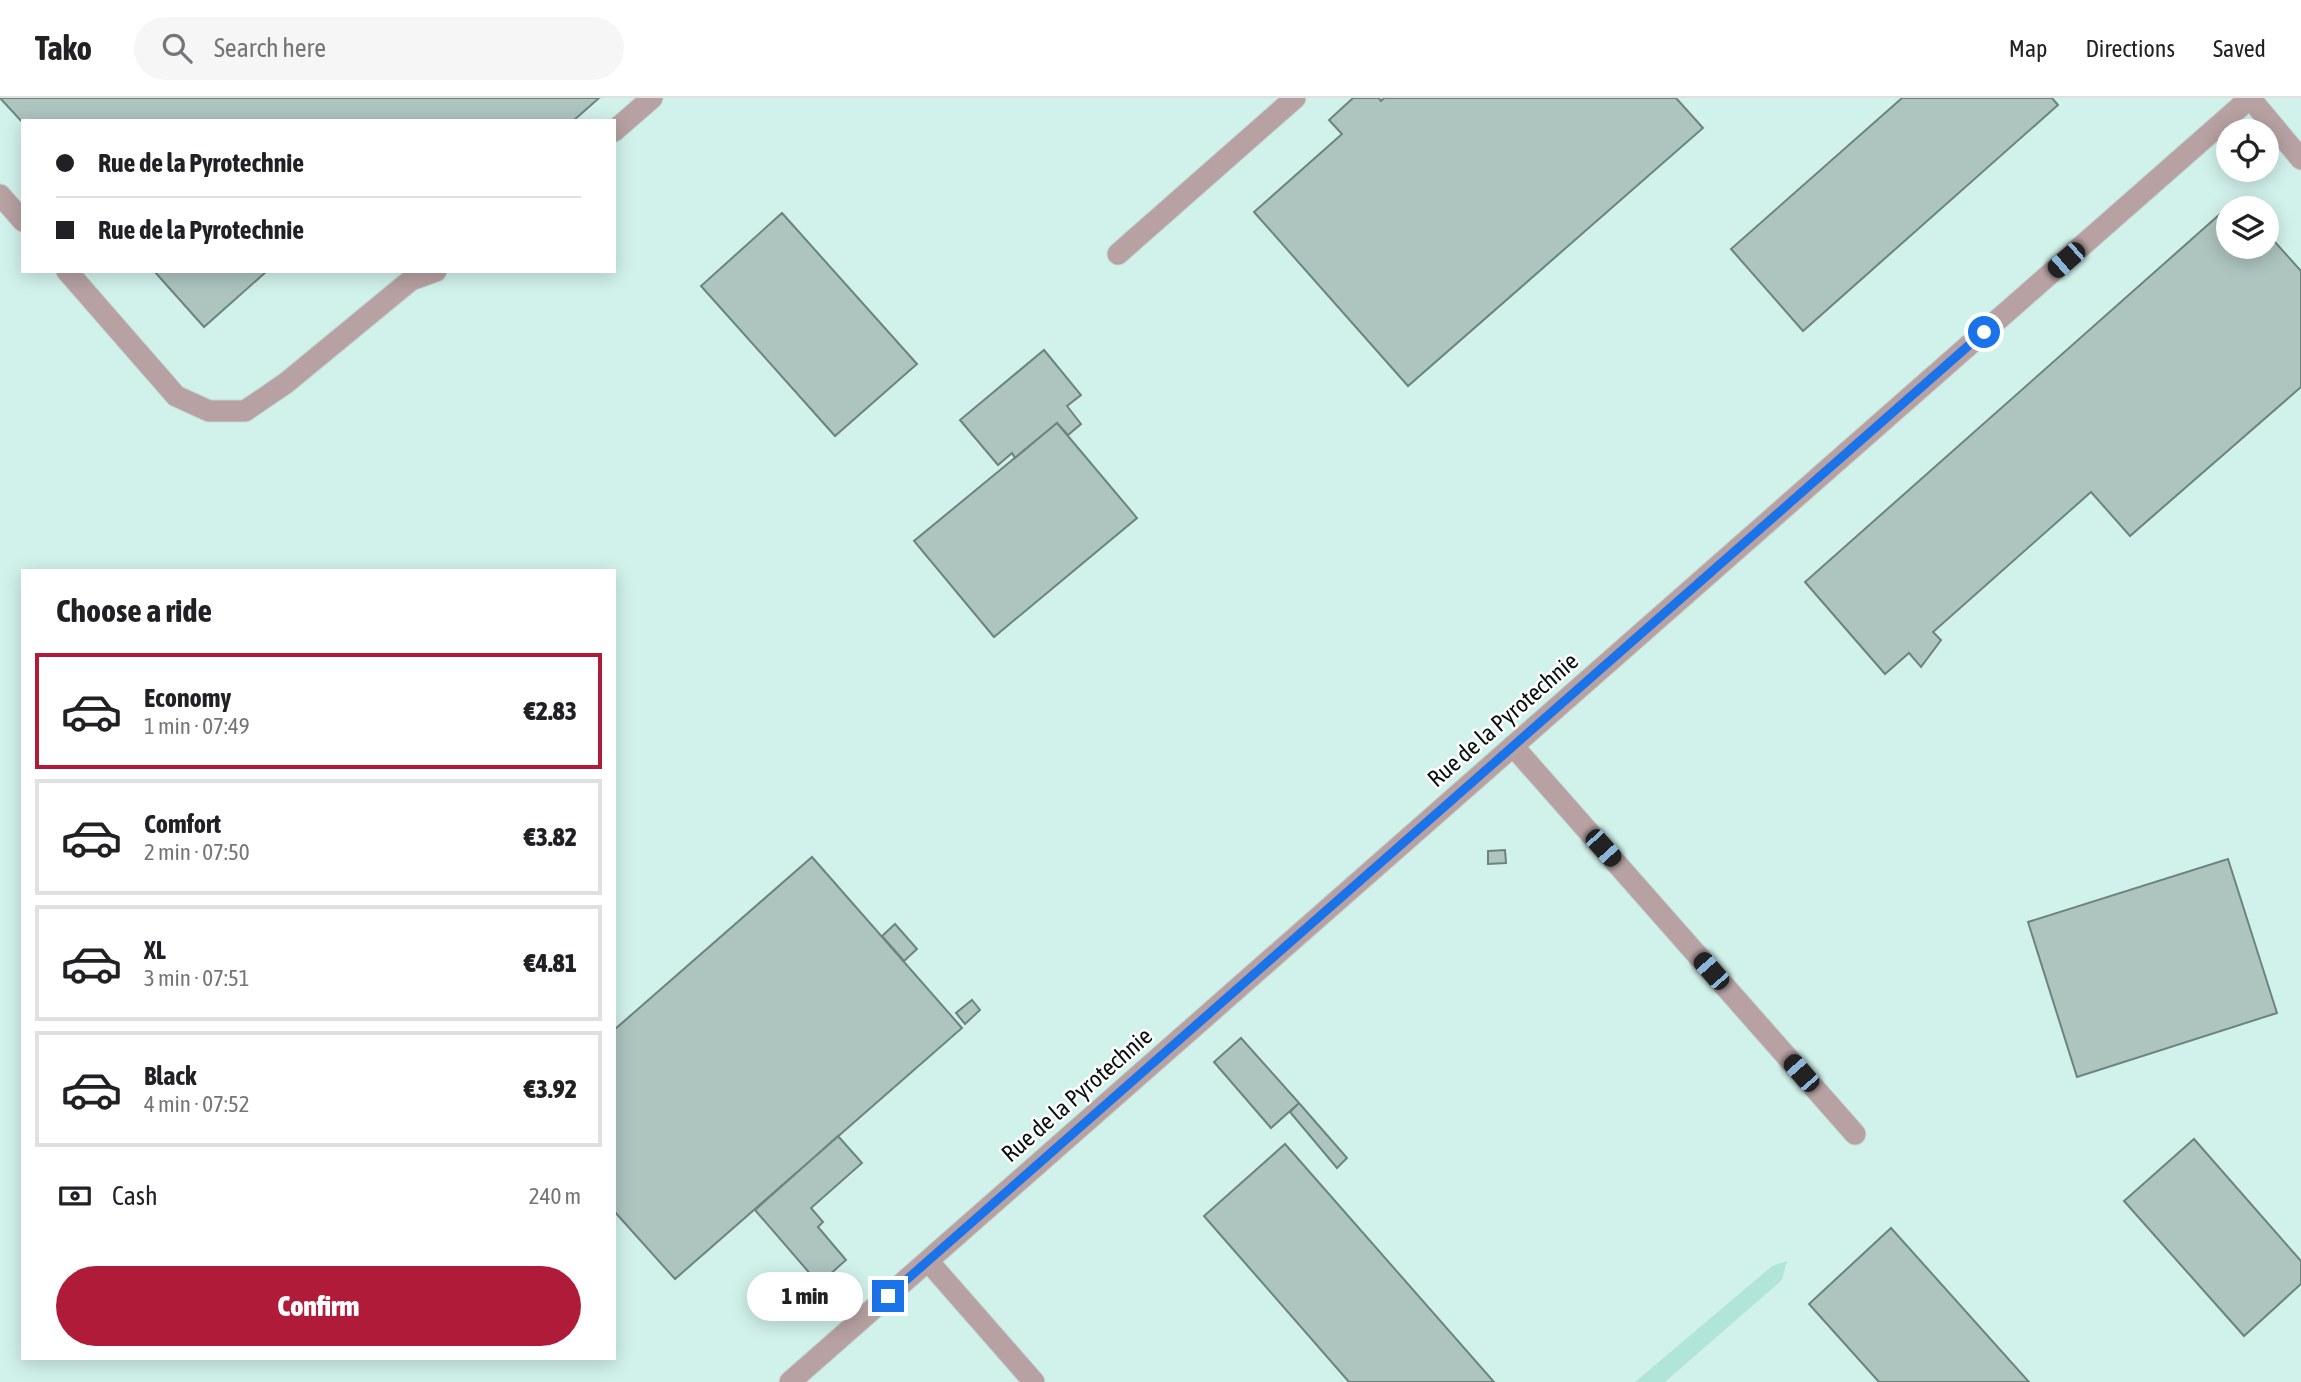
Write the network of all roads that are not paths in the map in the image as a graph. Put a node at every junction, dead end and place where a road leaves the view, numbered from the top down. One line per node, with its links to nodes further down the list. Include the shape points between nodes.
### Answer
1 (652, 98): 4 (street)
2 (1295, 98): 8 (street)
3 (2250, 98): 5 (street); 11 (street, Rue de la Pyrotechnie)
4 (616, 129)
5 (2301, 159)
6 (0, 195): 7 (street)
7 (21, 219)
8 (1118, 254)
9 (69, 273): 10 (street, via 176,396 209,411 246,411 411,280)
10 (430, 273)
11 (1513, 746): 12 (street); 13 (street, Rue de la Pyrotechnie)
12 (1855, 1134)
13 (928, 1261): 14 (street, Rue de la Pyrotechnie); 15 (street)
14 (790, 1382)
15 (1034, 1382)

